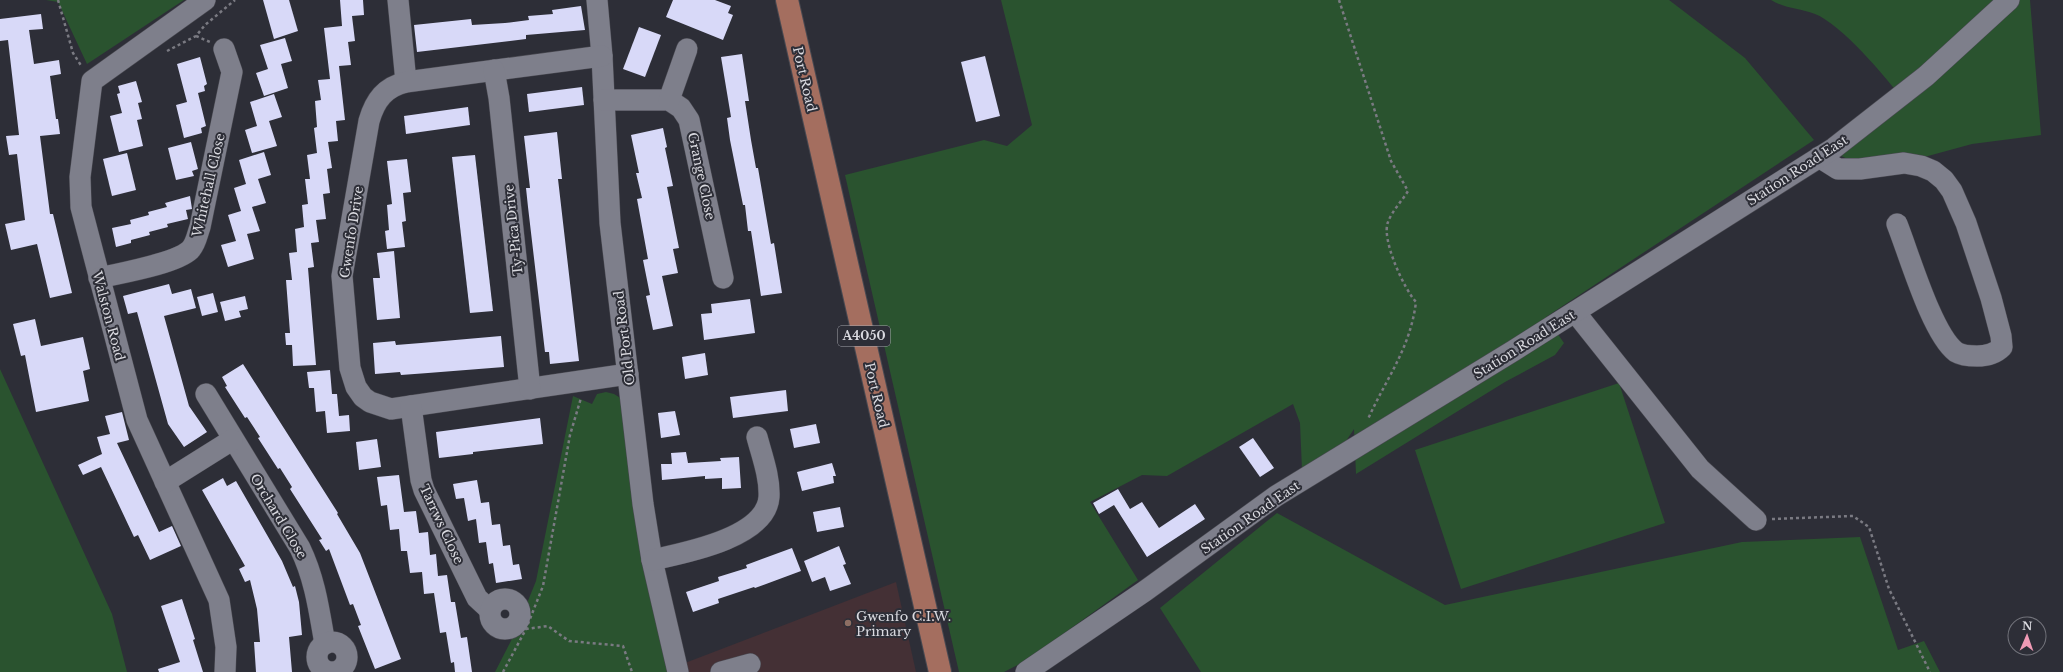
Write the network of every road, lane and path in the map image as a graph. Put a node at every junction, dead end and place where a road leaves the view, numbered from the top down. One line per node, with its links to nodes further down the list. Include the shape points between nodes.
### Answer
1 (58, 0): 12 (path, via 73,53)
2 (205, 0): 12 (street)
3 (398, 0): 13 (street)
4 (597, 0): 10 (street, Old Port Road)
5 (787, 0): 40 (main road, Port Road / A4050)
6 (1339, 0): 28 (path, via 1391,161 1408,191 1387,223 1386,239 1409,294 1416,302 1413,323 1398,363 1371,411)
7 (2009, 0): 16 (street, Station Road East, via 1926,76)
8 (224, 49): 18 (street, Whitehall Close, via 232,72 200,228 194,245 189,251 176,257)
9 (687, 50): 15 (street)
10 (602, 56): 11 (street, Gwenfo Drive); 14 (street, Old Port Road)
11 (494, 70): 13 (street, Gwenfo Drive); 23 (street, Ty-Pica Drive)
12 (92, 81): 18 (street, Walston Road, via 79,195)
13 (406, 82): 25 (street, Gwenfo Drive, via 391,86 383,93 372,111 342,282 350,368 356,387 363,396 380,406 392,409)
14 (604, 100): 15 (street); 21 (street, Old Port Road, via 610,223)
15 (669, 100): 19 (street, Grange Close, via 685,114 692,128)
16 (1819, 157): 17 (street, via 1838,169 1904,164 1921,166 1934,171 1944,180 1952,191 1966,223 1991,298 2001,336 2002,347 1997,352 1986,356 1974,356 1958,353 1950,346 1937,329); 20 (street, Station Road East)
17 (1898, 224)
18 (99, 278): 29 (street, Walston Road, via 137,420)
19 (723, 278)
20 (1575, 312): 28 (street, Station Road East); 30 (street, via 1700,469)
21 (628, 374): 22 (street, Gwenfo Drive); 31 (street, Old Port Road)
22 (589, 381): 23 (street, Gwenfo Drive); 32 (path, via 570,435 543,586)
23 (530, 389): 25 (street, Gwenfo Drive)
24 (206, 394): 27 (street, Orchard Close)
25 (411, 406): 32 (street, Tarrws Close, via 424,490 477,598 490,610 495,602 509,599 519,609)
26 (757, 437): 31 (street, via 766,470 769,497 764,511 756,522 735,536)
27 (232, 440): 29 (street); 33 (street, Orchard Close, via 310,567)
28 (1354, 449): 41 (street, Station Road East, via 1276,496 1145,592)
29 (165, 482): 35 (street, Walston Road, via 219,600 226,647)
30 (1756, 520): 42 (path, via 1853,516 1869,527 1889,589)
31 (652, 560): 38 (street, Old Port Road)
32 (523, 624): 36 (path); 37 (path, via 548,626 569,641 623,646)
33 (325, 644)
34 (750, 664): 39 (street)
35 (225, 672)
36 (503, 672)
37 (632, 672)
38 (678, 672)
39 (721, 672)
40 (940, 672)
41 (1026, 672)
42 (1930, 672)

